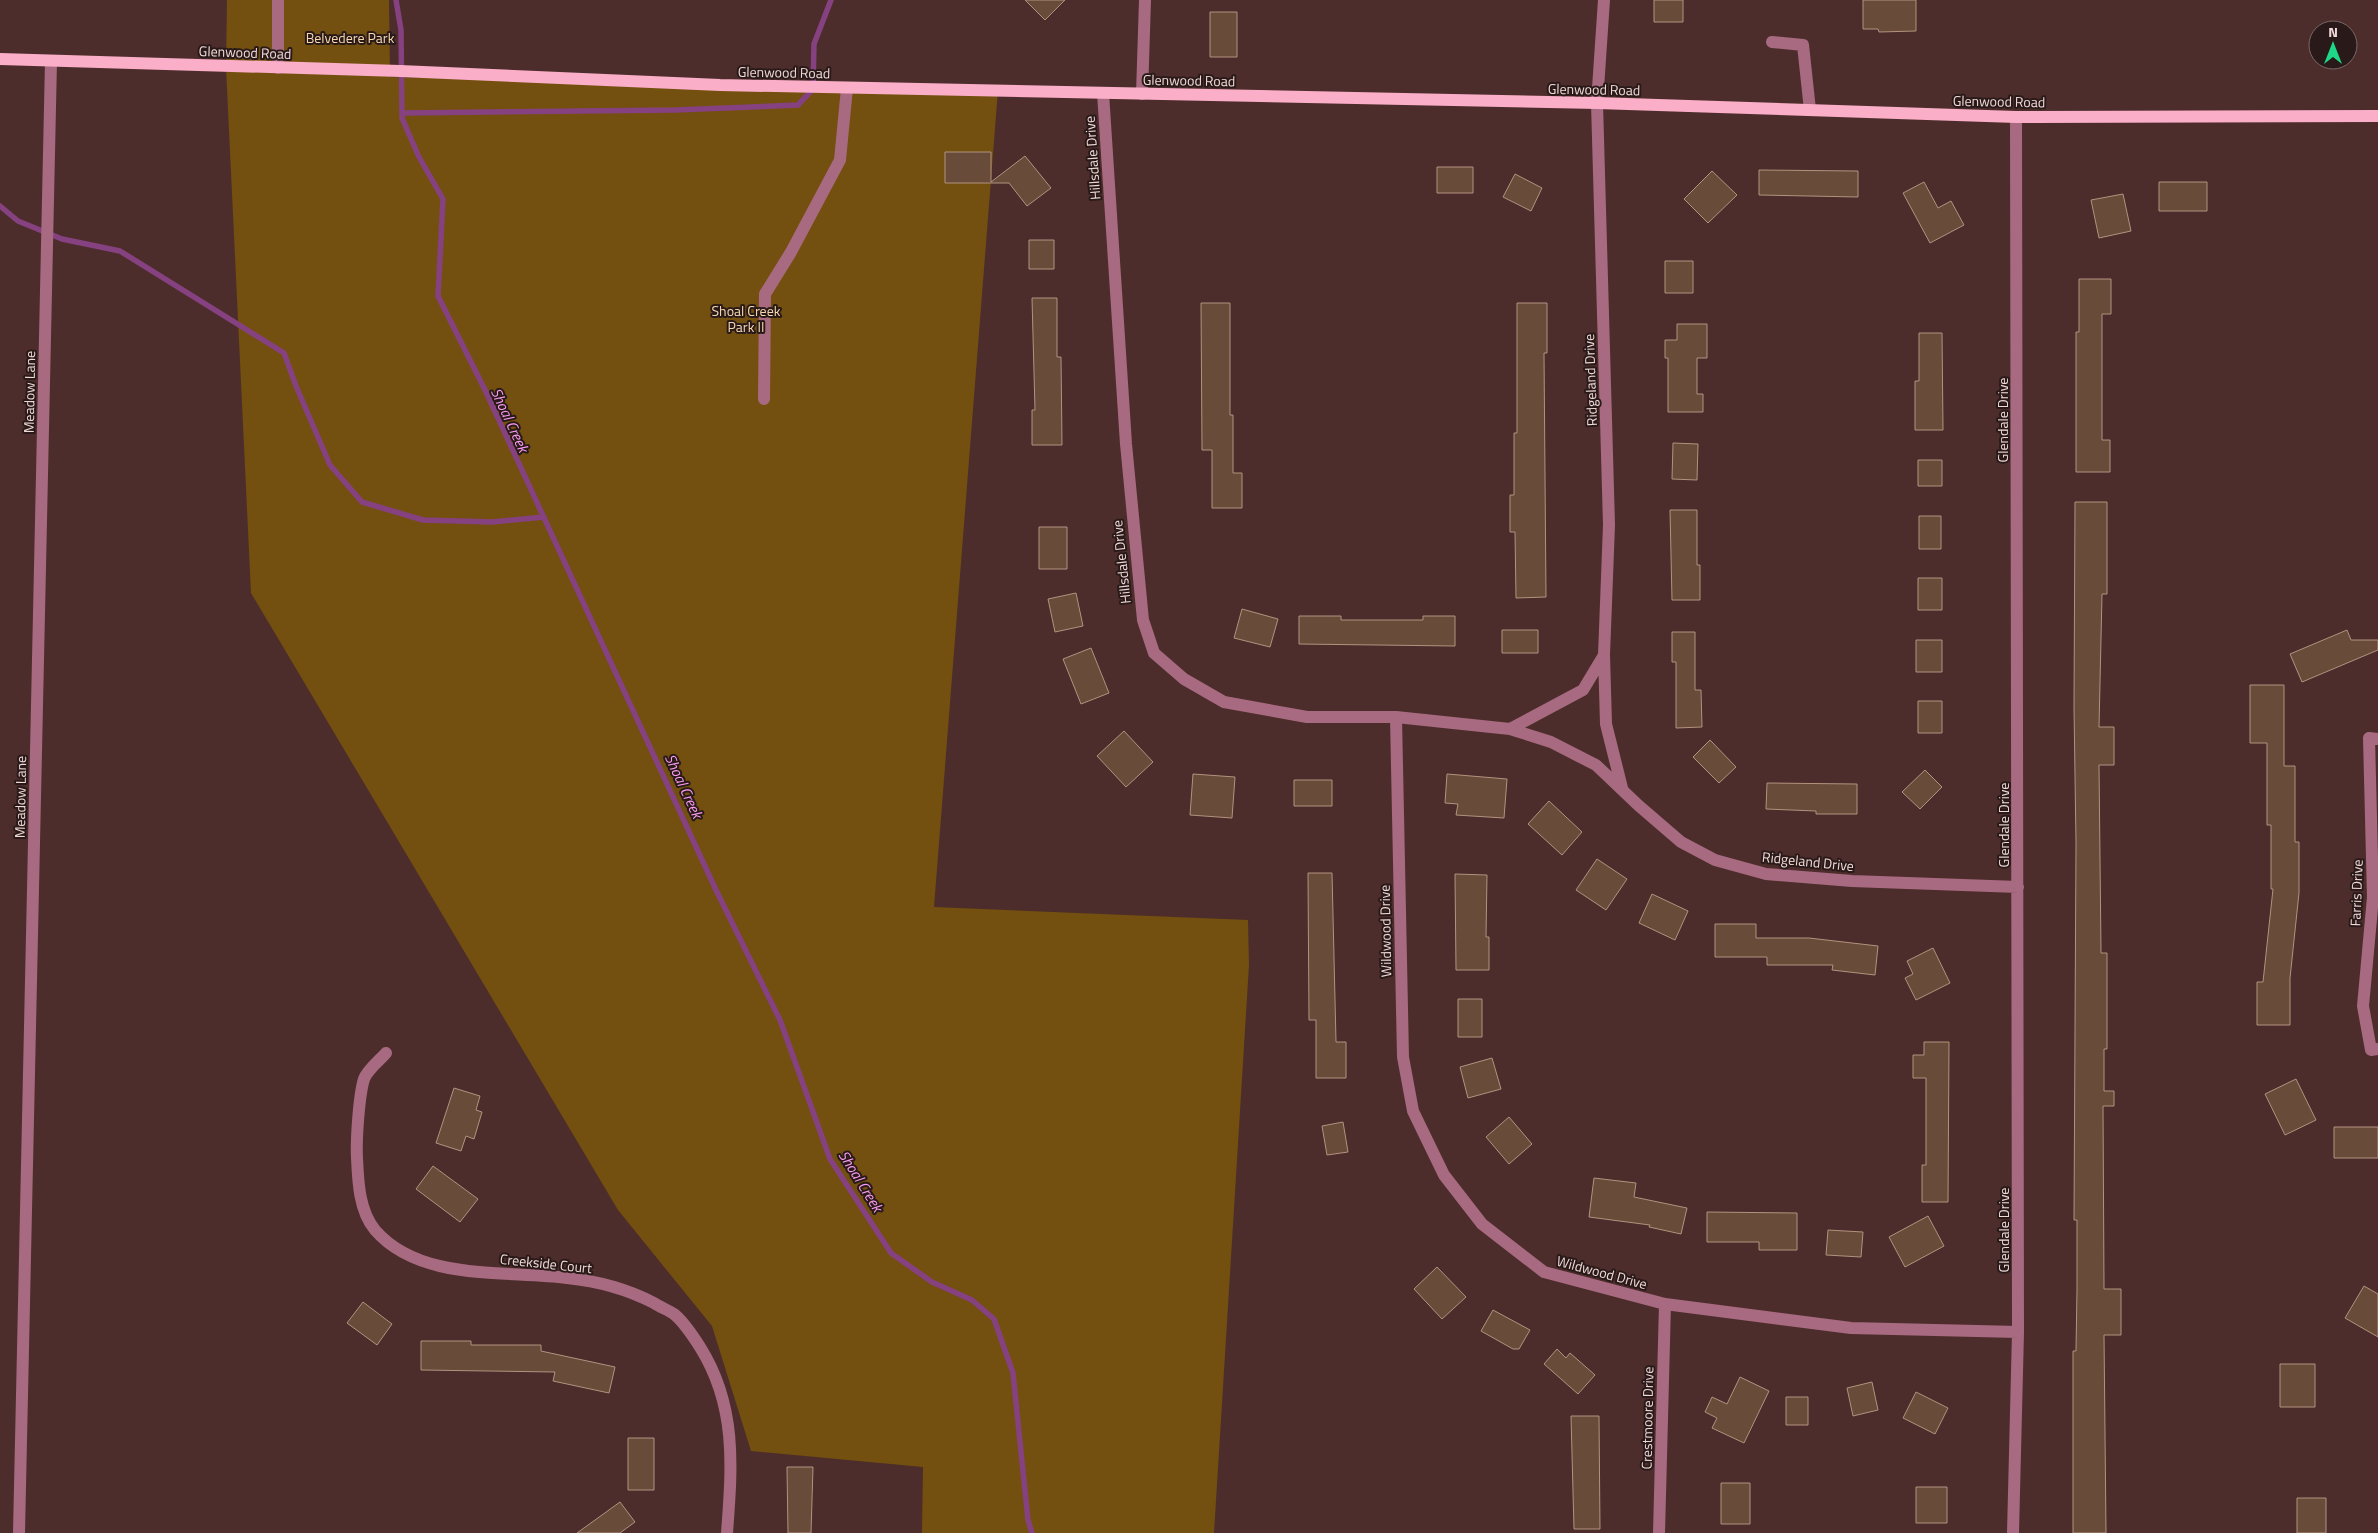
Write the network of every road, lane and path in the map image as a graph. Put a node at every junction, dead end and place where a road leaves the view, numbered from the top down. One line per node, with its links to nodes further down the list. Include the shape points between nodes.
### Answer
1 (278, 0): 7 (street)
2 (1145, 0): 10 (street)
3 (1604, 0): 11 (street, Ridgeland Drive)
4 (1772, 42): 12 (street, via 1803,45)
5 (0, 59): 6 (main road, Glenwood Road)
6 (51, 61): 7 (main road, Glenwood Road); 26 (street, Meadow Lane)
7 (278, 68): 8 (main road, Glenwood Road)
8 (847, 88): 9 (main road, Glenwood Road); 15 (street, via 840,160 765,294)
9 (1103, 94): 10 (main road, Glenwood Road); 17 (street, Hillsdale Drive, via 1133,538 1143,620 1154,652 1184,679 1224,702 1308,717)
10 (1142, 94): 11 (main road, Glenwood Road)
11 (1597, 103): 12 (main road, Glenwood Road); 16 (street, Ridgeland Drive, via 1610,525)
12 (1810, 110): 14 (main road, Glenwood Road)
13 (2378, 116): 14 (main road, Glenwood Road)
14 (2016, 117): 21 (street, Glendale Drive)
15 (764, 399)
16 (1604, 656): 18 (street, Ridgeland Drive, via 1583,690); 20 (street, Ridgeland Drive, via 1606,724)
17 (1396, 717): 18 (street, Hillsdale Drive); 24 (street, Wildwood Drive, via 1403,1057 1413,1112 1444,1176 1482,1224 1544,1272)
18 (1510, 729): 20 (street, Ridgeland Drive, via 1551,742 1596,765)
19 (2378, 739): 22 (street, Farris Drive, via 2369,738 2373,897 2363,1006 2372,1050)
20 (1623, 789): 21 (street, Ridgeland Drive, via 1681,842 1715,860 1766,874 1852,881)
21 (2018, 887): 25 (street, Glendale Drive)
22 (2378, 1049)
23 (386, 1053): 27 (street, Creekside Court, via 364,1077 356,1145 362,1202 374,1229 395,1248 420,1262 594,1282 622,1289 674,1314 698,1344 720,1386 731,1443)
24 (1665, 1304): 25 (street, Wildwood Drive, via 1851,1328); 28 (street, Crestmoore Drive)
25 (2018, 1332): 29 (street, Glendale Drive)
26 (19, 1533)
27 (728, 1533)
28 (1660, 1533)
29 (2014, 1533)

